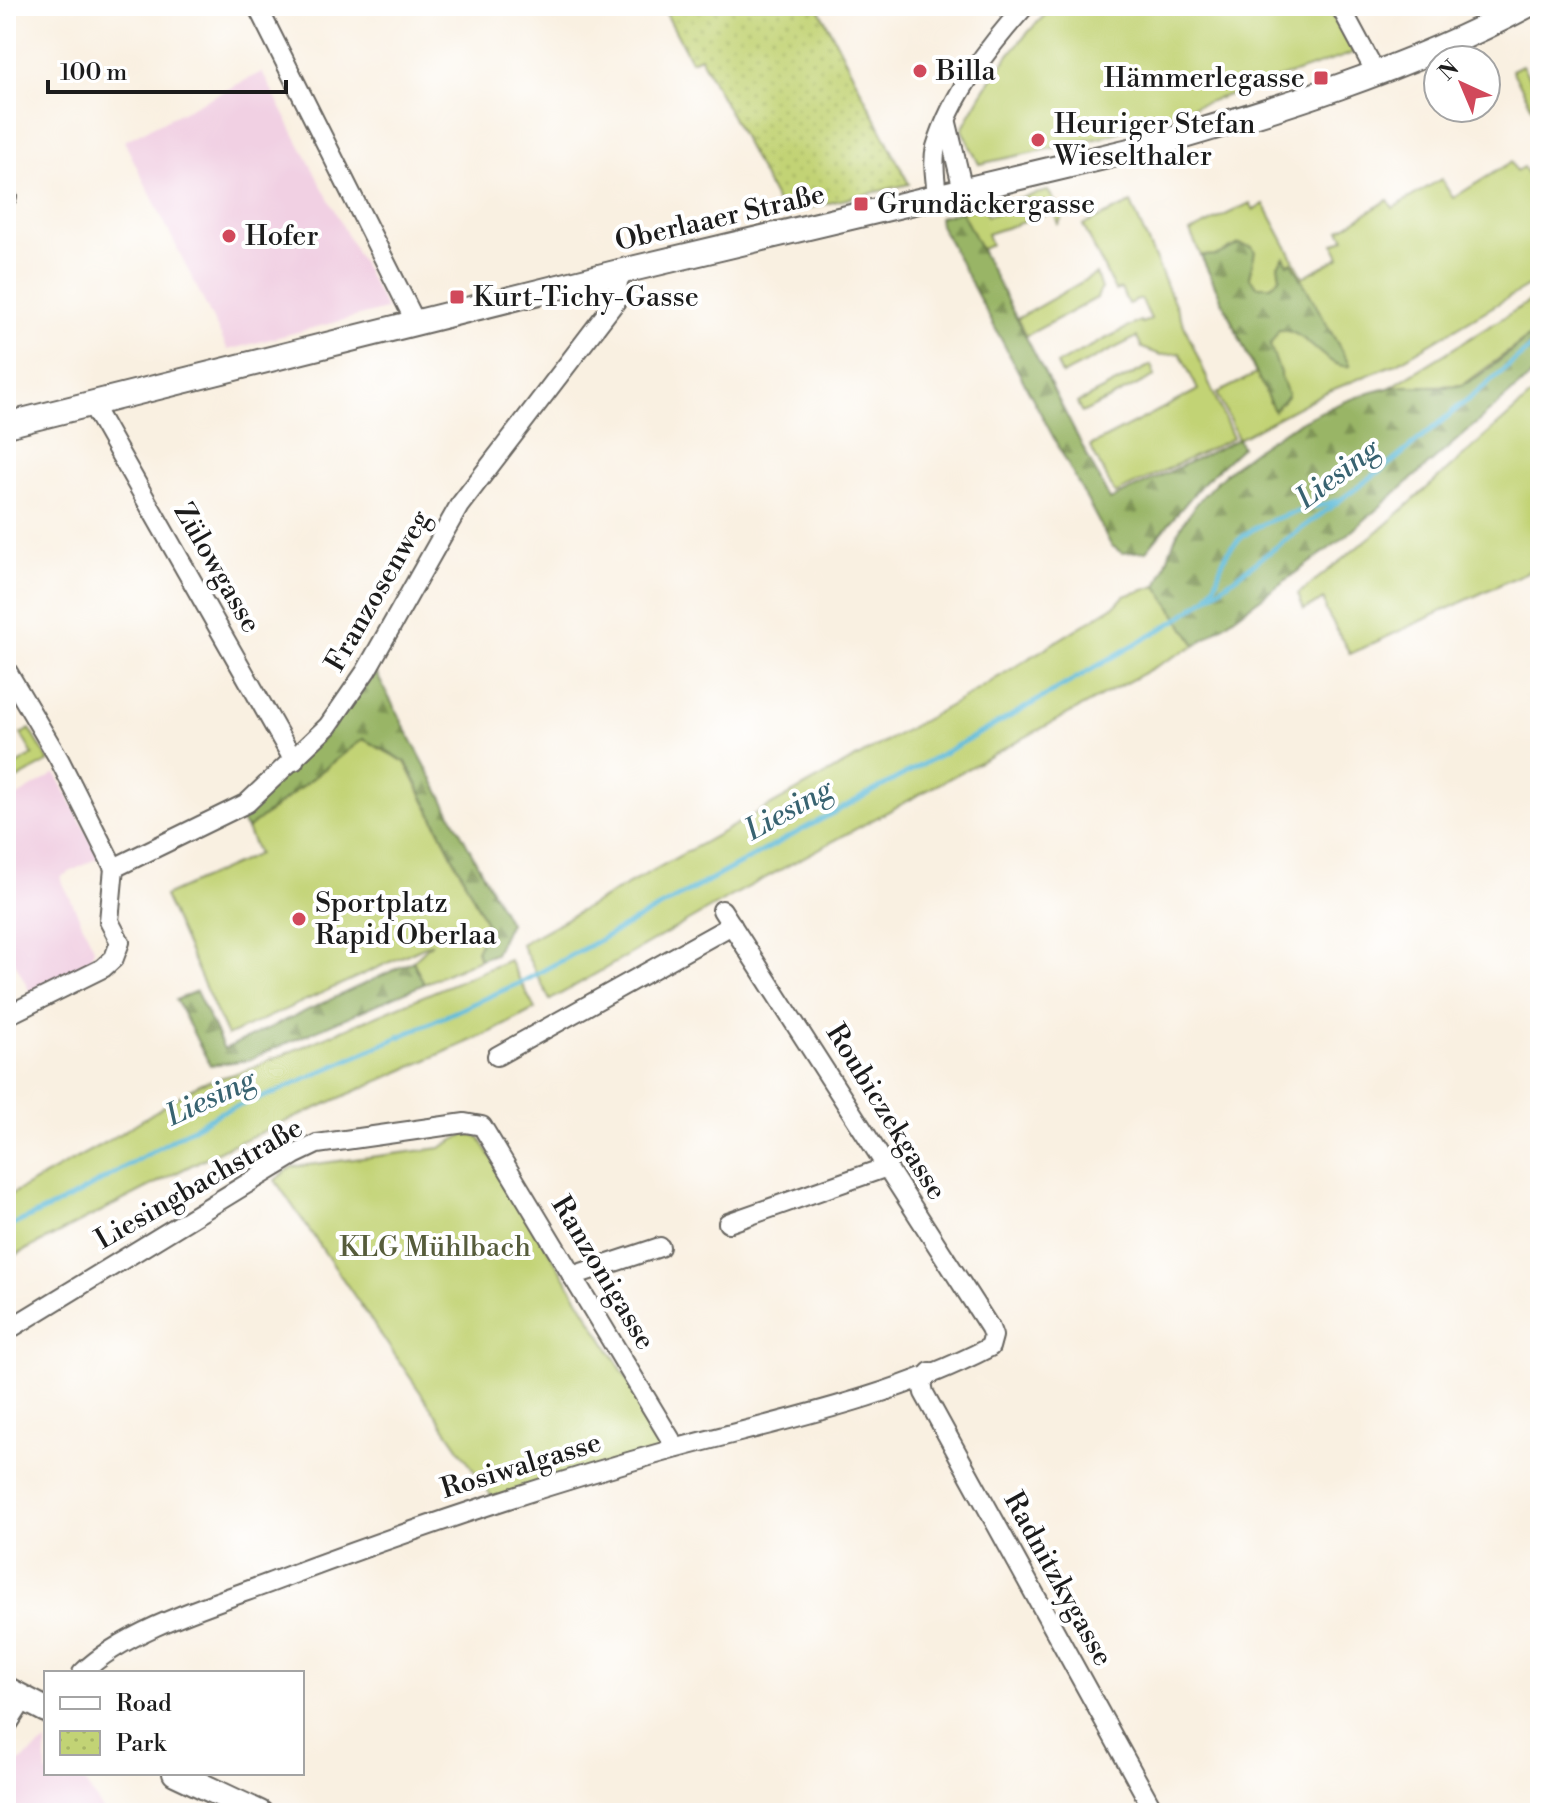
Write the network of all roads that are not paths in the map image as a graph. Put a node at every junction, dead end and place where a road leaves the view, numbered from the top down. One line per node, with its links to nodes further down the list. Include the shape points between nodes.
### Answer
1 (257, 6): 10 (street)
2 (1025, 6): 6 (street, via 978,64)
3 (1340, 6): 5 (street)
4 (1526, 6): 5 (main road, Oberlaaer Straße)
5 (1375, 71): 7 (main road, Oberlaaer Straße, via 1219,126)
6 (947, 123): 7 (street); 8 (street, via 936,151)
7 (963, 190): 8 (main road, Oberlaaer Straße)
8 (937, 197): 9 (main road, Oberlaaer Straße)
9 (619, 272): 10 (main road, Oberlaaer Straße); 14 (street, Franzosenweg, via 616,301 459,506 366,671 328,726)
10 (416, 323): 11 (main road, Oberlaaer Straße)
11 (91, 403): 12 (main road, Oberlaaer Straße); 14 (street, Zülowgasse)
12 (6, 425)
13 (6, 669): 15 (street)
14 (294, 761): 15 (street, Franzosenweg, via 247,803)
15 (114, 868): 16 (street, via 109,921 120,942 114,958)
16 (6, 1016)
17 (497, 1056): 19 (street, Roubiczekgasse, via 727,918)
18 (482, 1126): 22 (street, Ranzonigasse); 23 (street, Liesingbachstraße, via 403,1129 317,1144)
19 (887, 1167): 20 (street); 24 (street, Roubiczekgasse, via 990,1328)
20 (728, 1223)
21 (660, 1247): 22 (street)
22 (572, 1276): 26 (street, Ranzonigasse)
23 (6, 1331)
24 (990, 1347): 25 (street, Rosiwalgasse)
25 (930, 1372): 26 (street, Rosiwalgasse, via 828,1411); 32 (street, Radnitzkygasse, via 922,1383 924,1393)
26 (676, 1448): 27 (street, Rosiwalgasse, via 456,1516 247,1591 124,1643)
27 (85, 1671)
28 (25, 1699): 29 (street)
29 (6, 1727)
30 (179, 1775): 31 (main road)
31 (260, 1813)
32 (1155, 1813)

